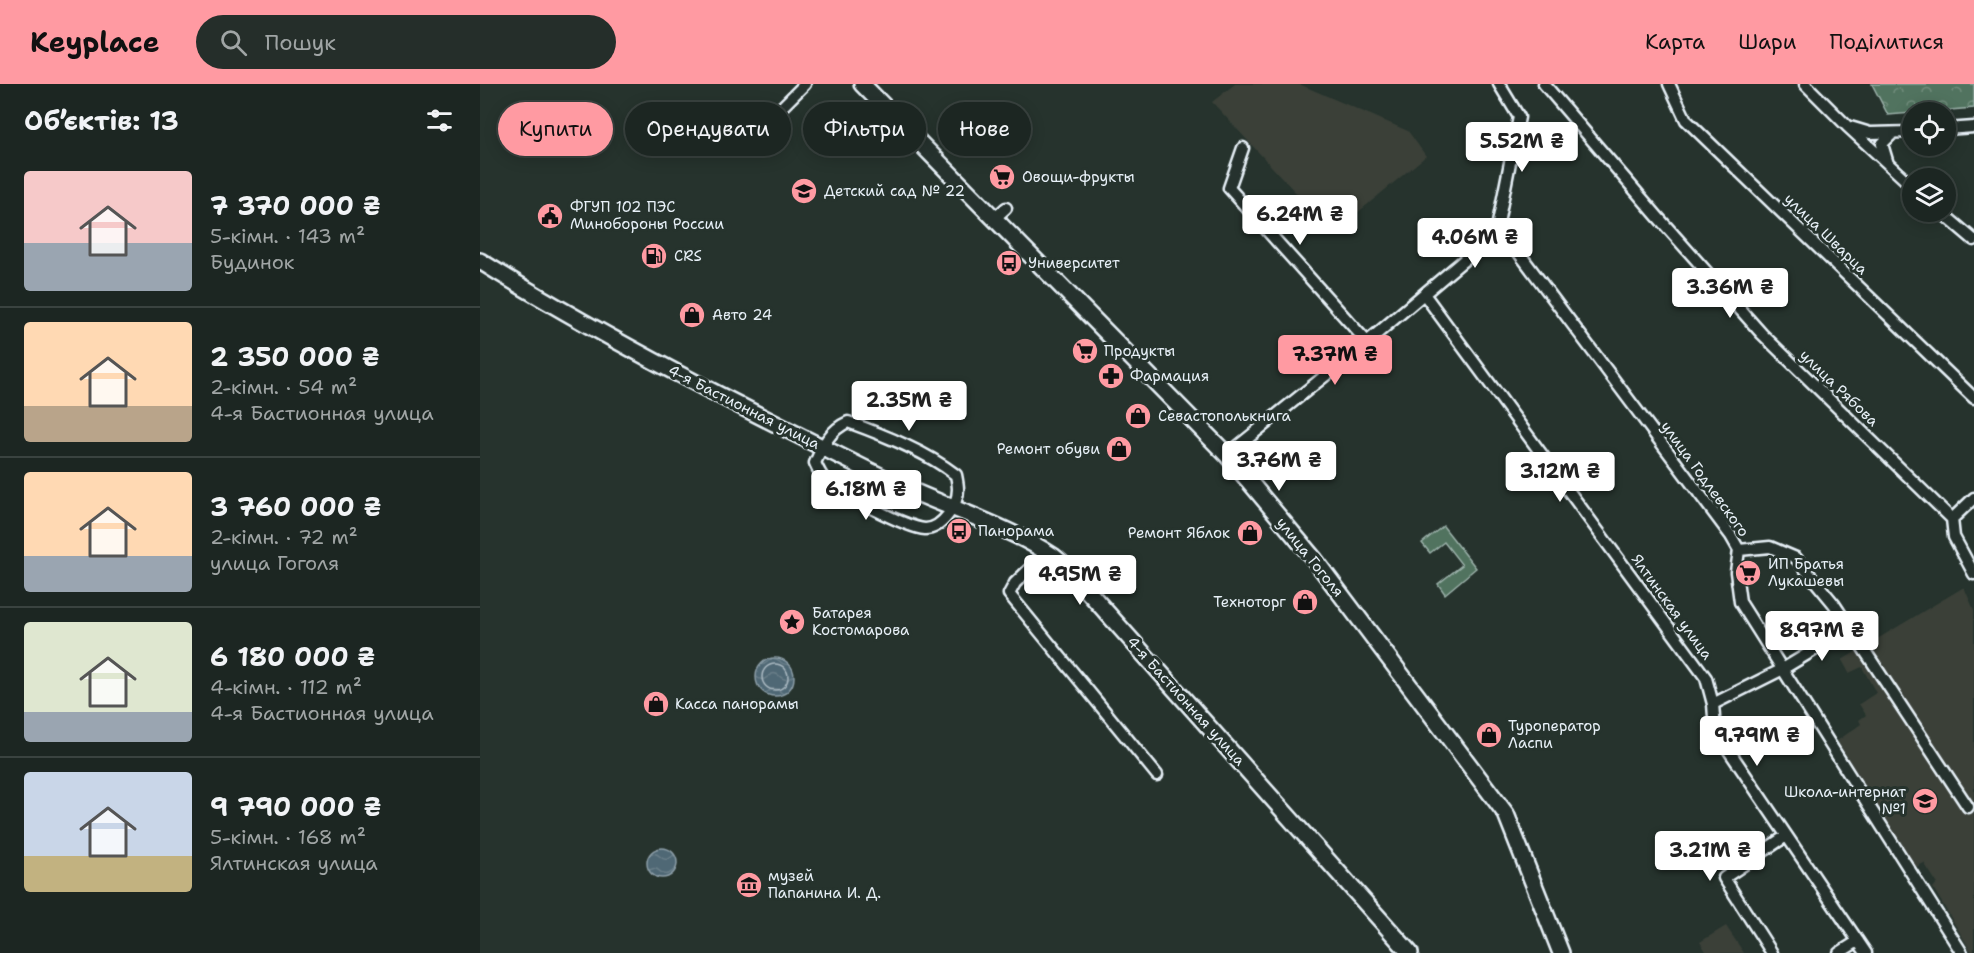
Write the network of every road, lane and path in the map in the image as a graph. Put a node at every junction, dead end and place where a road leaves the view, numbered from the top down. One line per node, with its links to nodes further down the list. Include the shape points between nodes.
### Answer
1 (806, 84): 7 (street)
2 (862, 84): 17 (main road, улица Гоголя)
3 (1499, 84): 19 (street, via 1519,117)
4 (1544, 84): 29 (street, улица Рябова, via 1762,334)
5 (1668, 84): 24 (street, улица Шварца, via 1686,120)
6 (1805, 84): 8 (street)
7 (787, 102)
8 (1847, 126): 12 (street); 14 (street)
9 (1974, 127): 10 (street)
10 (1956, 128)
11 (1902, 133): 12 (street)
12 (1892, 134): 14 (street, via 1882,144)
13 (1243, 148): 23 (street, via 1229,188)
14 (1888, 165): 15 (street)
15 (1902, 177)
16 (1006, 208): 17 (street)
17 (994, 219): 26 (main road, улица Гоголя)
18 (1953, 222): 20 (street)
19 (1498, 223): 22 (street, via 1490,238); 30 (street, улица Годлевского)
20 (1974, 240)
21 (480, 261): 25 (main road, 4-я Бастионная улица, via 666,369)
22 (1424, 294): 23 (street); 35 (street, Ялтинская улица, via 1706,678)
23 (1367, 342): 26 (street)
24 (1974, 398)
25 (822, 447): 28 (main road, 4-я Бастионная улица); 28 (street, via 815,463 822,477 889,516 924,529 935,527); 28 (street, via 836,427 848,422 896,442 956,475 958,491)
26 (1227, 455): 41 (main road, улица Гоголя, via 1315,560 1506,814)
27 (1974, 498): 29 (street)
28 (952, 508): 31 (main road, 4-я Бастионная улица)
29 (1952, 519): 32 (street, via 1954,537)
30 (1739, 550): 33 (street, via 1770,547 1796,558); 34 (street, улица Годлевского, via 1736,572 1740,602)
31 (1047, 553): 36 (street, via 1015,583 1009,594); 40 (main road, 4-я Бастионная улица, via 1076,578)
32 (1974, 574)
33 (1849, 629): 34 (street); 37 (street)
34 (1781, 670): 35 (street); 45 (street, улица Годлевского)
35 (1713, 704): 38 (street, Ялтинская улица, via 1715,730)
36 (1157, 775)
37 (1968, 807)
38 (1786, 836): 39 (street, Ялтинская улица); 42 (street, via 1724,878)
39 (1858, 941): 43 (street); 44 (street, Ялтинская улица)
40 (1410, 953)
41 (1561, 953)
42 (1772, 953)
43 (1839, 953)
44 (1866, 953)
45 (1962, 953)

